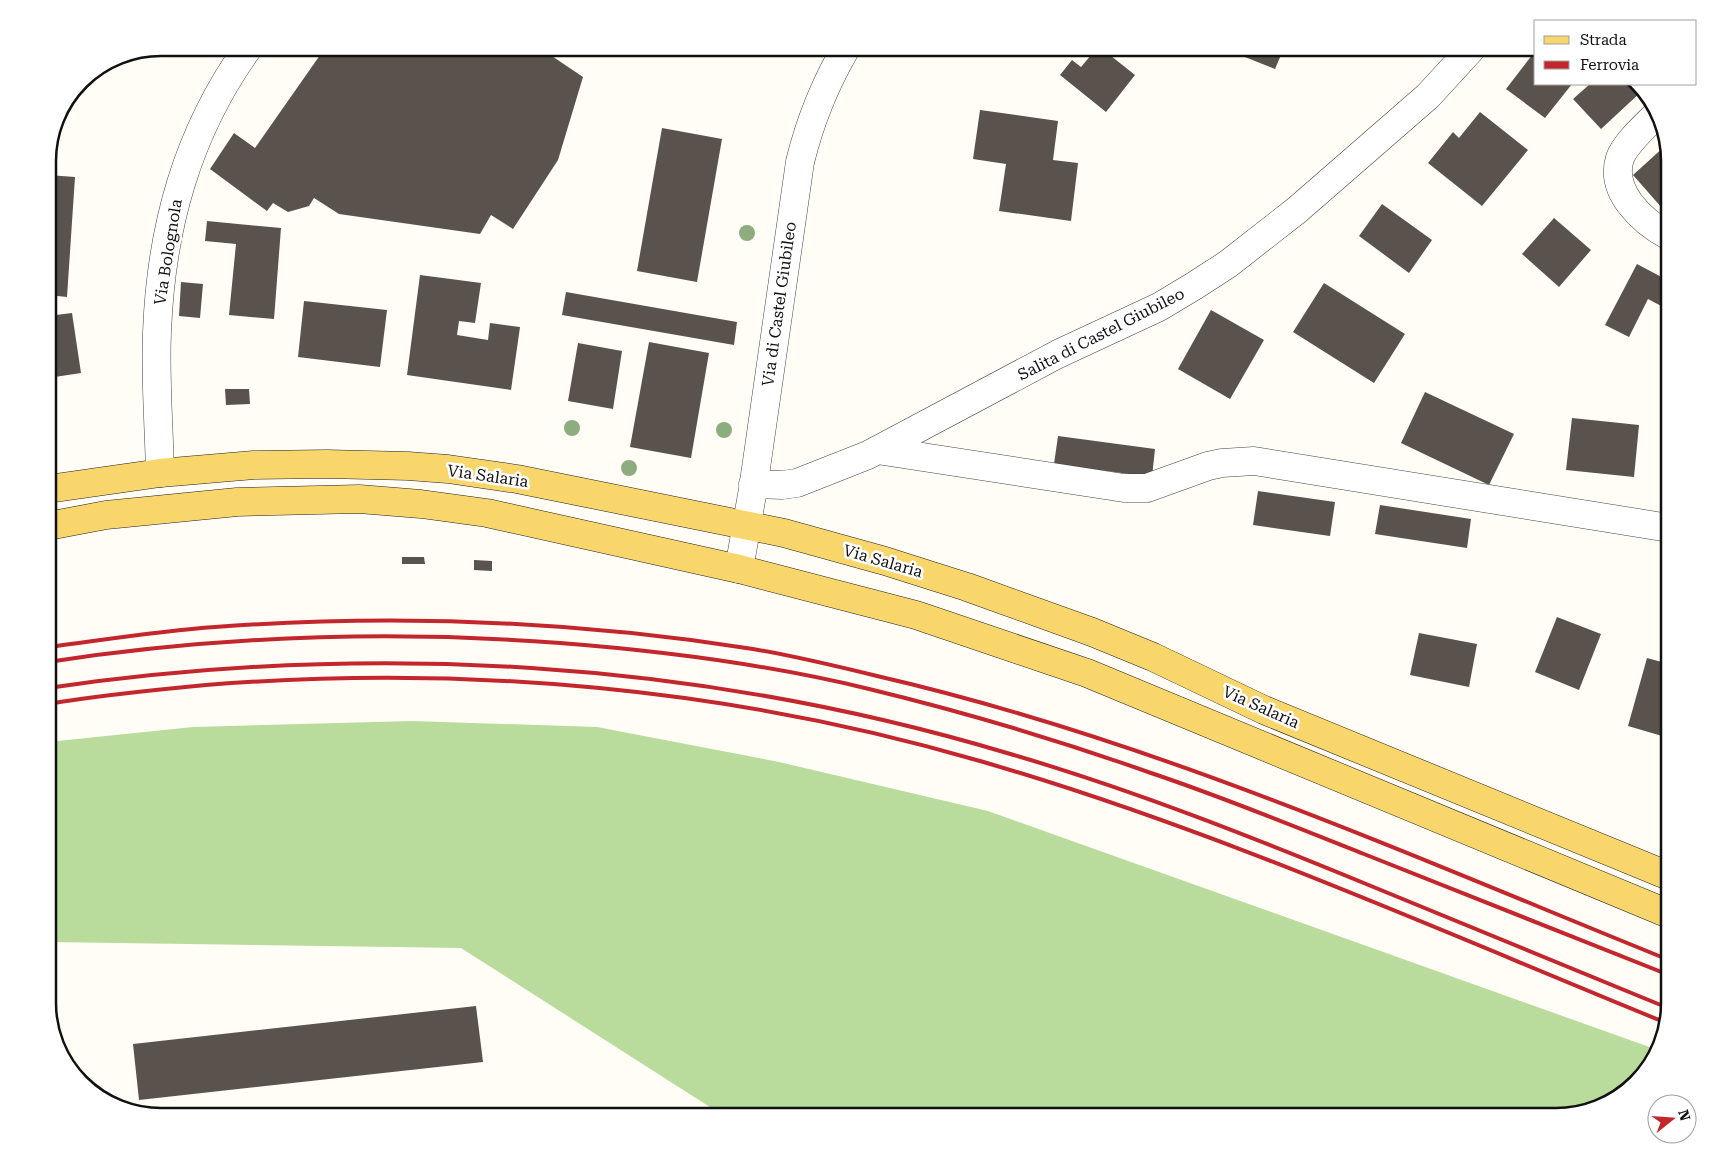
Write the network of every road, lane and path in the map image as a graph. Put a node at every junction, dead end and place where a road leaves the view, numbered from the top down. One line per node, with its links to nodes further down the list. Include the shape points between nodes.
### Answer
1 (243, 56): 7 (street, Via Bolognola, via 219,92 199,132 181,179 169,224 157,333)
2 (842, 56): 8 (street, Via di Castel Giubileo, via 823,91 800,162)
3 (1465, 56): 6 (street, Salita di Castel Giubileo, via 1428,96 1297,210 1228,264 1159,307 1058,354)
4 (1652, 119): 5 (street, via 1624,150 1619,159 1619,172 1624,195 1632,207)
5 (1661, 231)
6 (877, 450): 8 (street, Salita di Castel Giubileo, via 796,483); 12 (street, via 1124,488 1146,488 1222,463 1254,461)
7 (160, 473): 9 (main road, Via Salaria); 11 (main road, Via Salaria, via 292,464 448,469 566,488)
8 (753, 484): 11 (street, Via di Castel Giubileo)
9 (56, 488)
10 (56, 524): 13 (main road, via 106,515 198,505 359,499 487,513)
11 (747, 526): 13 (street, Via di Castel Giubileo); 14 (main road, Via Salaria, via 885,561 1092,632 1264,710)
12 (1661, 527)
13 (739, 569): 15 (main road, via 916,615 1087,673)
14 (1661, 872)
15 (1661, 910)

